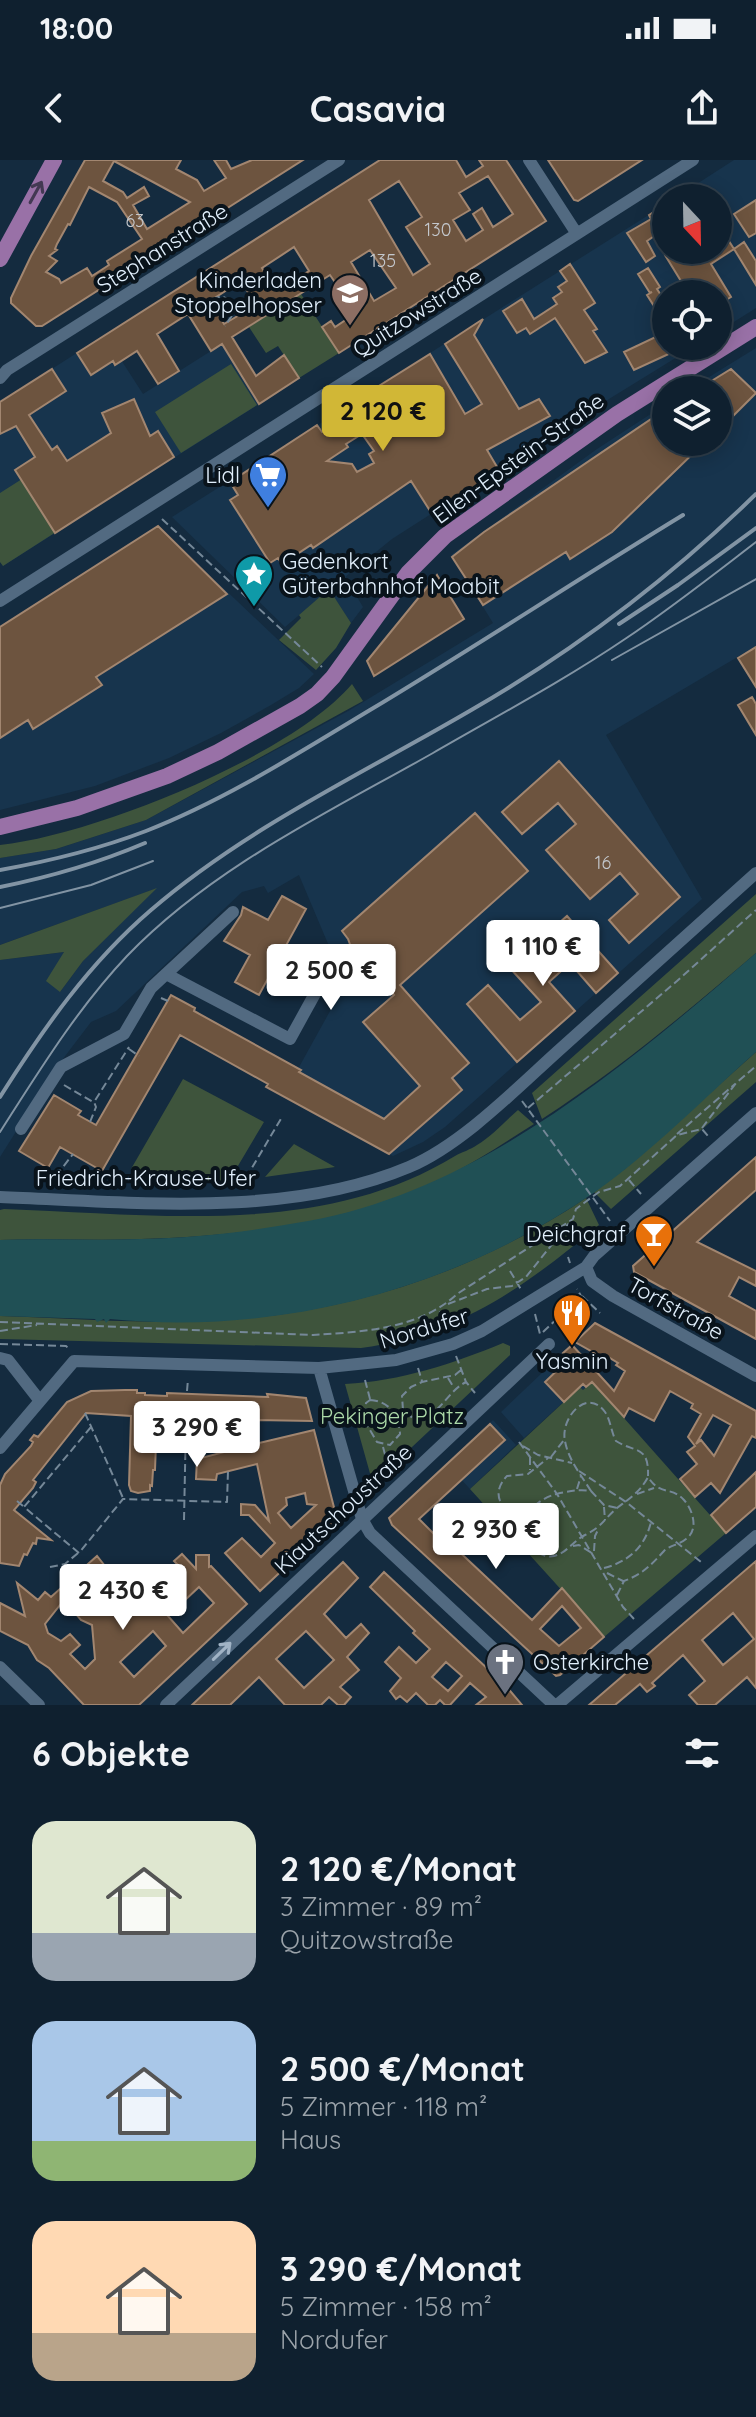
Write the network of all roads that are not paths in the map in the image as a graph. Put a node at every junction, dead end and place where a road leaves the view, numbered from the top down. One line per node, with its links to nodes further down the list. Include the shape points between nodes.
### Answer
1 (54, 160): 6 (main road, one-way to 1)
2 (339, 160): 8 (street, Stephanstraße)
3 (529, 160): 5 (street)
4 (693, 160): 5 (street, Quitzowstraße)
5 (577, 234): 9 (street, Quitzowstraße)
6 (0, 259)
7 (756, 327): 10 (main road, Ellen-Epstein-Straße, via 617,414 445,536 408,573 333,677 300,706 167,776 77,808)
8 (2, 372)
9 (0, 601)
10 (0, 827)
11 (756, 873): 17 (street, Friedrich-Krause-Ufer, via 513,1091 443,1148 408,1167 335,1189 232,1203)
12 (233, 912): 13 (street)
13 (166, 974): 14 (street, via 290,1039); 16 (street, via 151,988 124,1034 61,1067)
14 (317, 990)
15 (756, 1113): 18 (street, Nordufer)
16 (21, 1129)
17 (0, 1197)
18 (586, 1267): 21 (street, Nordufer, via 453,1344 396,1360); 22 (street, Torfstraße, via 592,1281 613,1296)
19 (549, 1344): 25 (street, Kiautschoustraße)
20 (0, 1358): 23 (street, via 8,1360)
21 (319, 1368): 23 (street, Nordufer, via 72,1355); 25 (street)
22 (756, 1376)
23 (40, 1401): 24 (street)
24 (0, 1448)
25 (362, 1519): 29 (street, Kiautschoustraße, one-way to 25); 30 (street, via 370,1533)
26 (756, 1536): 30 (street)
27 (0, 1667): 28 (street)
28 (39, 1705)
29 (166, 1705)
30 (555, 1705)

